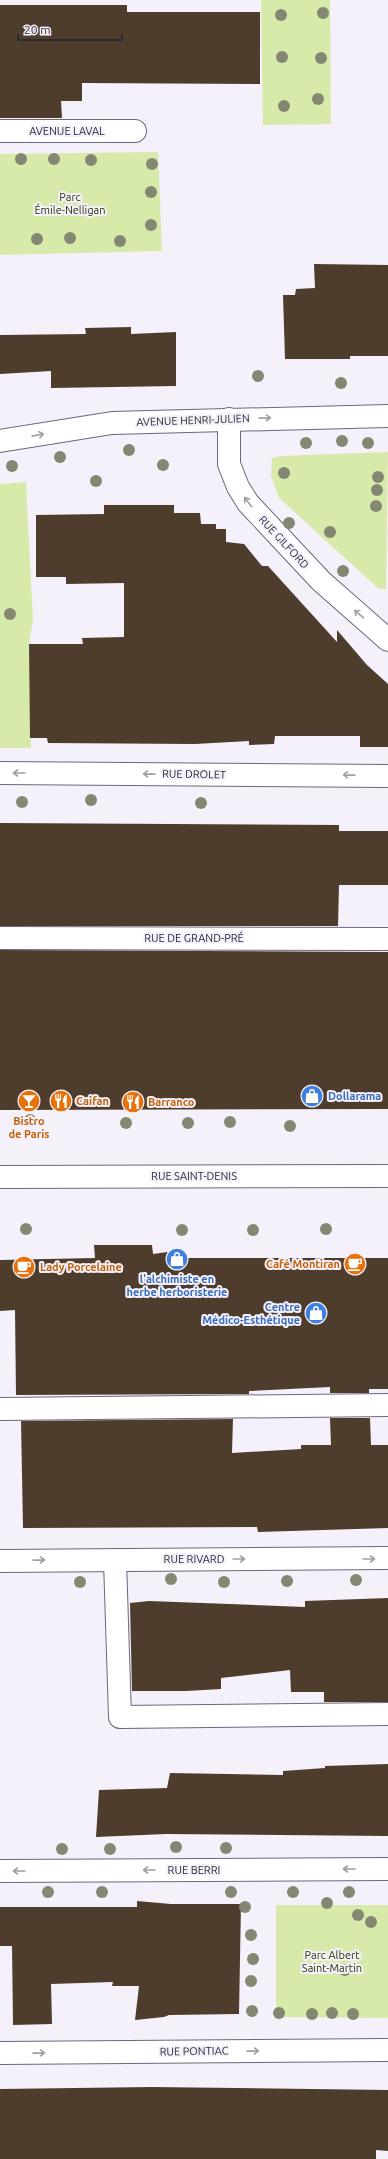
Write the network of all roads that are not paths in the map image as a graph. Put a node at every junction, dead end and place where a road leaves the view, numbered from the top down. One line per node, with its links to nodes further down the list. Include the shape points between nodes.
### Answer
1 (0, 131): 2 (street, AVENUE LAVAL)
2 (135, 131)
3 (388, 416): 4 (street, AVENUE HENRI-JULIEN, one-way to 3)
4 (229, 419): 5 (street, AVENUE HENRI-JULIEN, one-way to 4, via 112,424); 6 (street, RUE GILFORD, one-way to 4, via 321,581 248,503 238,487 230,464)
5 (0, 441)
6 (388, 640)
7 (0, 773): 8 (street, RUE DROLET, one-way to 7)
8 (388, 776)
9 (0, 938): 10 (street, RUE DE GRAND-PRÉ)
10 (388, 939)
11 (388, 1176): 12 (street, RUE SAINT-DENIS)
12 (0, 1178)
13 (388, 1405): 14 (street)
14 (0, 1409)
15 (388, 1558): 16 (street, RUE RIVARD, one-way to 15)
16 (115, 1560): 17 (street, RUE RIVARD, one-way to 16); 18 (street, via 120,1717)
17 (0, 1561)
18 (388, 1714)
19 (388, 1869): 20 (street, RUE BERRI, one-way to 20)
20 (0, 1871)
21 (388, 2050): 22 (street, RUE PONTIAC, one-way to 21)
22 (0, 2053)

